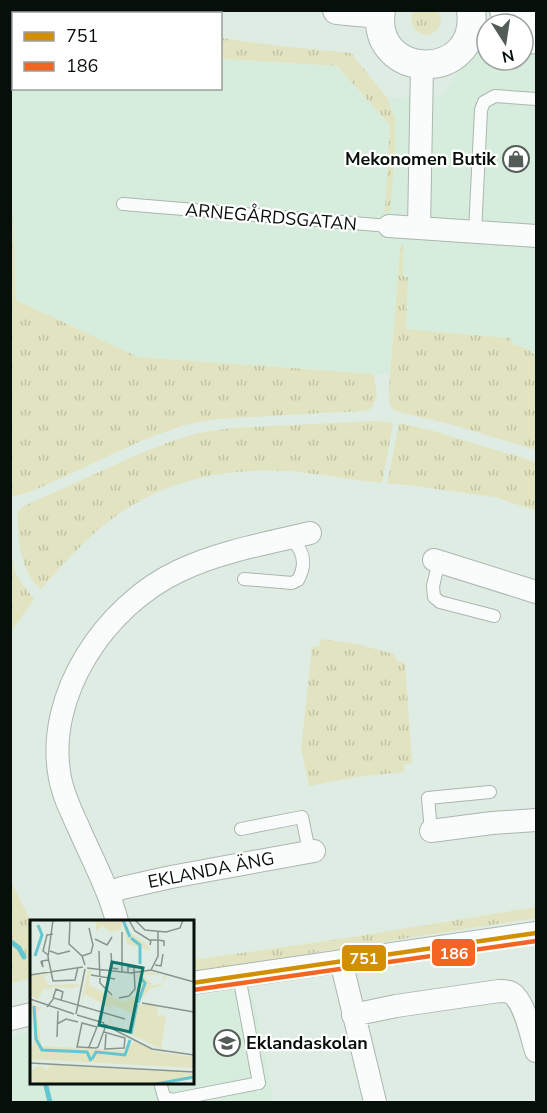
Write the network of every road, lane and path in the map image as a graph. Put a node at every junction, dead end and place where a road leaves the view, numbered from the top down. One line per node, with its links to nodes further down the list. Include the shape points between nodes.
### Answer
1 (338, 10): 4 (street)
2 (471, 10): 7 (street, via 472,27)
3 (504, 10): 5 (street)
4 (380, 12): 8 (street, via 382,32 390,48 405,60)
5 (537, 13)
6 (475, 47): 7 (street)
7 (459, 51): 8 (street, via 442,62)
8 (422, 65): 12 (street)
9 (537, 99): 13 (lane, via 495,96 484,102)
10 (123, 204): 11 (lane, ARNEGÅRDSGATAN)
11 (389, 226): 12 (street, ARNEGÅRDSGATAN)
12 (419, 228): 13 (street, ARNEGÅRDSGATAN)
13 (475, 232): 14 (street, ARNEGÅRDSGATAN)
14 (537, 236)
15 (300, 536): 17 (lane, via 297,544 303,554 298,580); 25 (street, via 241,549 178,571 155,584 123,610 74,677 58,731 60,778)
16 (437, 561): 18 (street); 19 (lane, via 434,597)
17 (244, 579)
18 (537, 592)
19 (494, 616)
20 (490, 792): 23 (lane, via 428,798)
21 (537, 820): 23 (street)
22 (241, 829): 24 (lane, via 302,817)
23 (431, 831)
24 (312, 851): 25 (street, EKLANDA ÄNG, via 171,877)
25 (109, 893): 26 (street)
26 (117, 920)
27 (537, 933): 28 (street)
28 (341, 961): 29 (street); 32 (street)
29 (239, 976): 30 (street); 35 (lane, via 259,1083 172,1100 164,1097)
30 (194, 983)
31 (30, 1014): 33 (street)
32 (353, 1015): 34 (street, via 508,992 524,1012); 36 (street)
33 (10, 1018)
34 (537, 1051)
35 (160, 1083)
36 (375, 1102)

